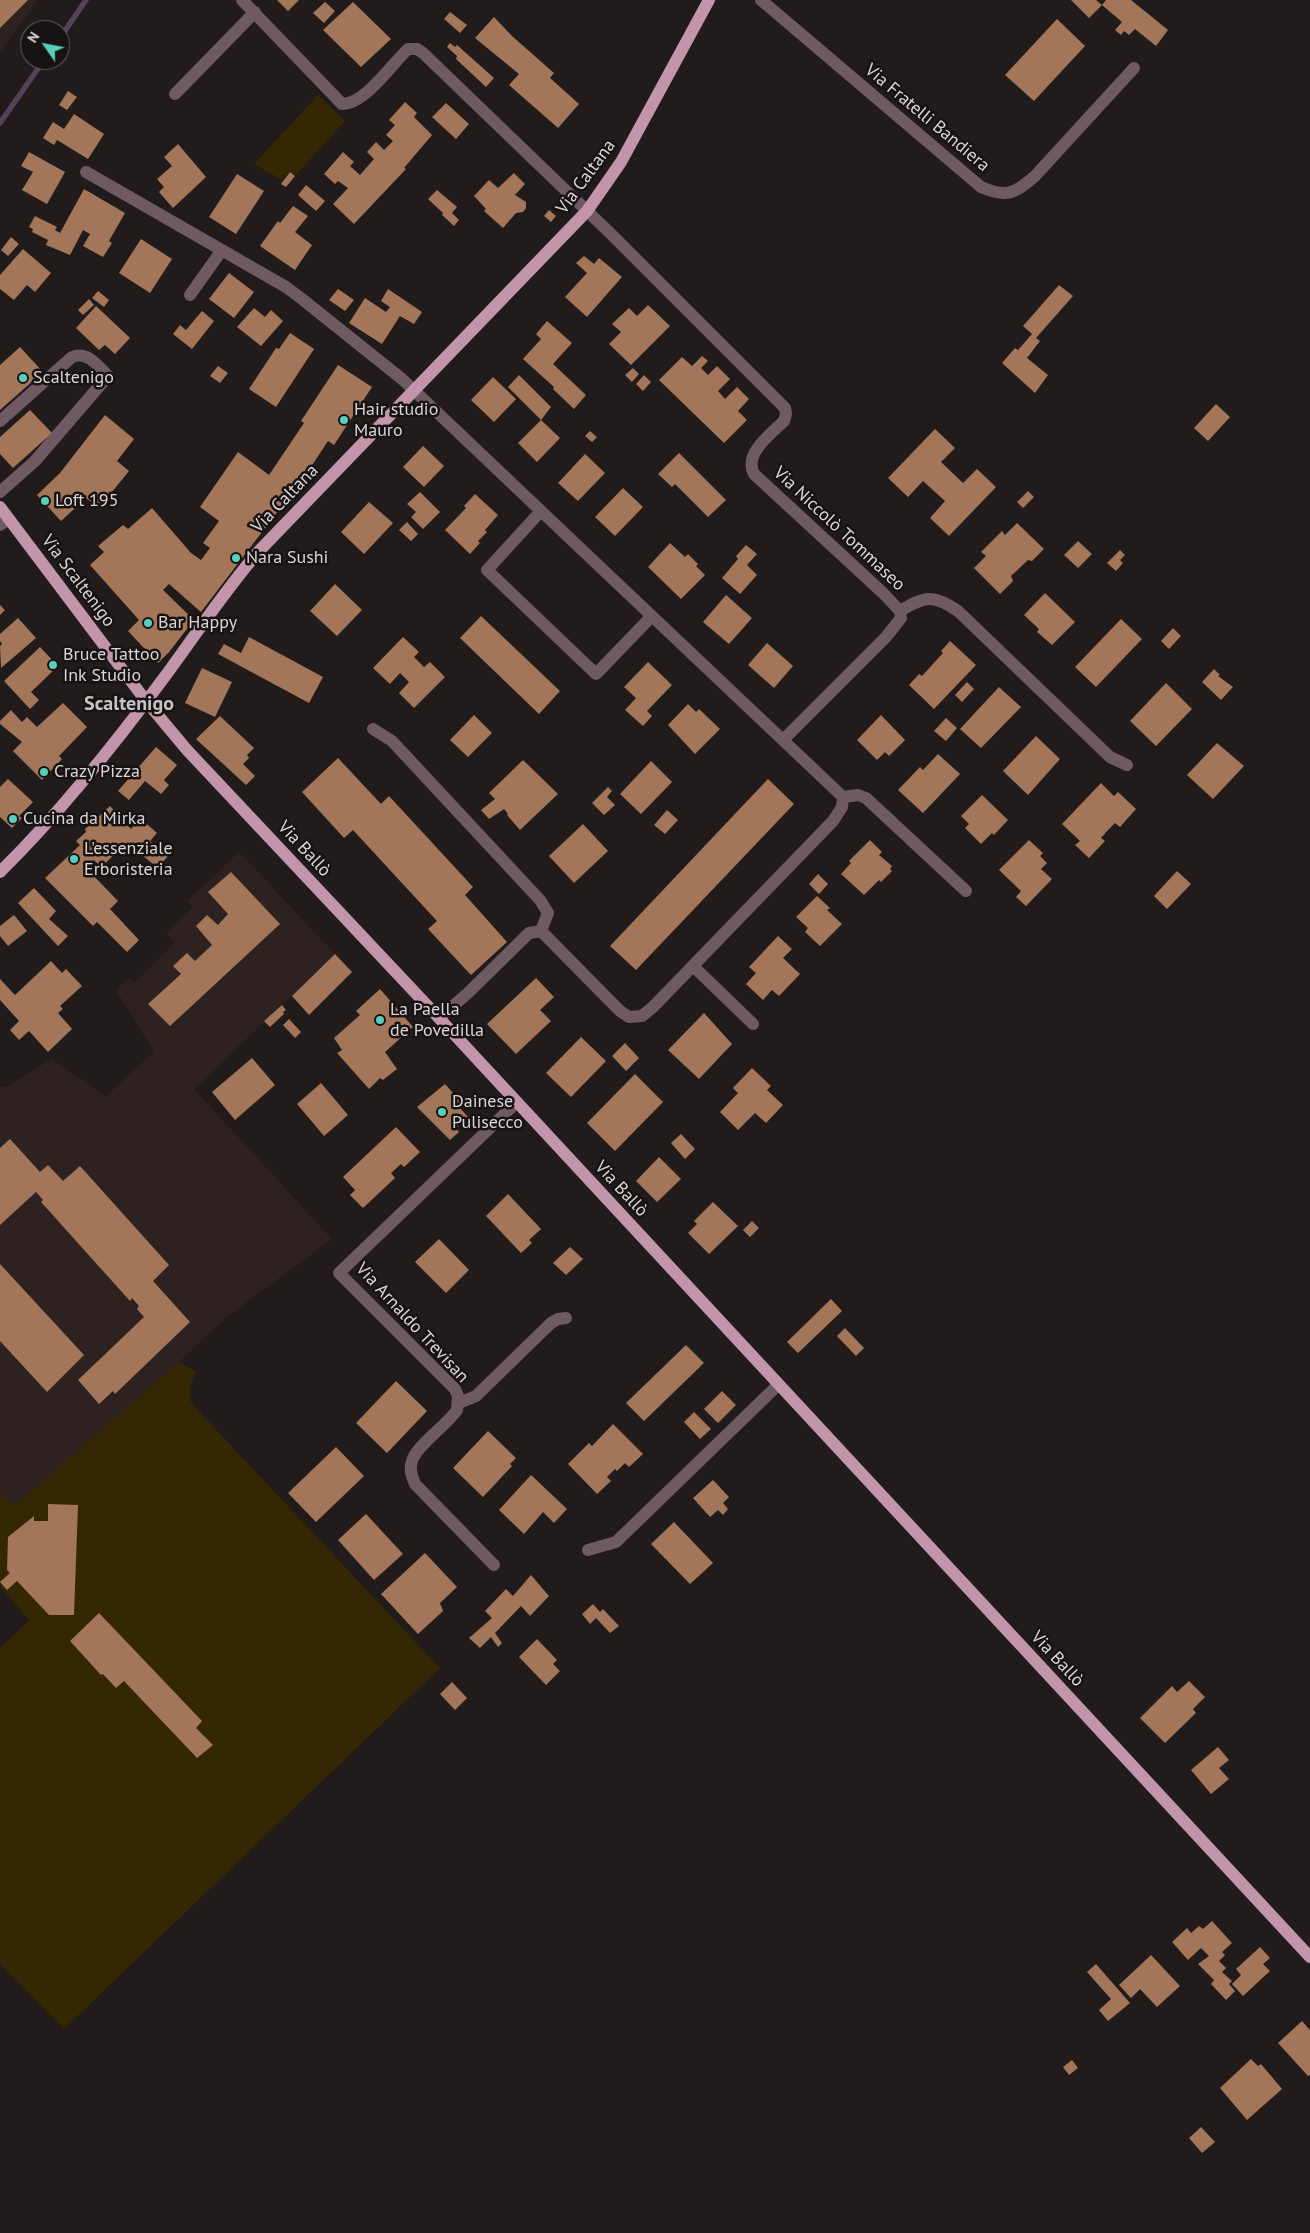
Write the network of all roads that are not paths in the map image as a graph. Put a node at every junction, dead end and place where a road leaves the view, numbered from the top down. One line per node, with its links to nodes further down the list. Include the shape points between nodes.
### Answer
1 (242, 0): 4 (street)
2 (709, 0): 8 (main road, Via Caltana, via 621,162)
3 (761, 0): 5 (street, Via Fratelli Bandiera, via 981,187 1004,194 1023,187 1035,176)
4 (255, 12): 6 (street); 8 (street, via 342,104 361,98 408,49 417,49)
5 (1134, 68)
6 (175, 94)
7 (86, 172): 9 (street)
8 (587, 212): 11 (main road, Via Caltana); 17 (street, Via Niccolò Tommaseo, via 785,408 784,421 754,453 751,469)
9 (222, 250): 10 (street); 11 (street, via 291,291)
10 (190, 295)
11 (415, 391): 15 (street); 19 (main road, Via Caltana, via 247,565)
12 (0, 420): 13 (street, via 79,354 87,356 108,376 35,461)
13 (0, 492)
14 (0, 507): 16 (main road, Via Scaltenigo)
15 (541, 510): 18 (street); 18 (street, via 487,570 596,674)
16 (4, 522): 19 (main road, Via Scaltenigo)
17 (900, 611): 21 (street, Via Niccolò Tommaseo, via 896,626); 22 (street, via 920,600 932,598 958,611 1110,757)
18 (652, 616): 21 (street)
19 (146, 701): 24 (main road, Via Caltana, via 56,813); 28 (main road, Via Ballò, via 187,750)
20 (373, 729): 26 (street, via 392,741 540,900 548,913)
21 (783, 740): 23 (street)
22 (1127, 765)
23 (842, 797): 25 (street, via 858,794 866,798); 27 (street, via 842,806 833,821)
24 (0, 872)
25 (966, 891)
26 (541, 931): 27 (street, via 629,1017 648,1012); 28 (street, via 529,933)
27 (693, 966): 29 (street)
28 (439, 1018): 30 (main road, Via Ballò)
29 (753, 1024)
30 (517, 1102): 32 (main road, Via Ballò); 33 (street, Via Arnaldo Trevisan, via 339,1273 455,1389)
31 (566, 1318): 33 (street, Via Arnaldo Trevisan, via 550,1323 476,1396)
32 (778, 1385): 34 (street, via 616,1542); 36 (main road, Via Ballò)
33 (459, 1403): 35 (street, Via Arnaldo Trevisan, via 452,1418 412,1460 411,1475 415,1484)
34 (588, 1550)
35 (494, 1565)
36 (1310, 1957)

